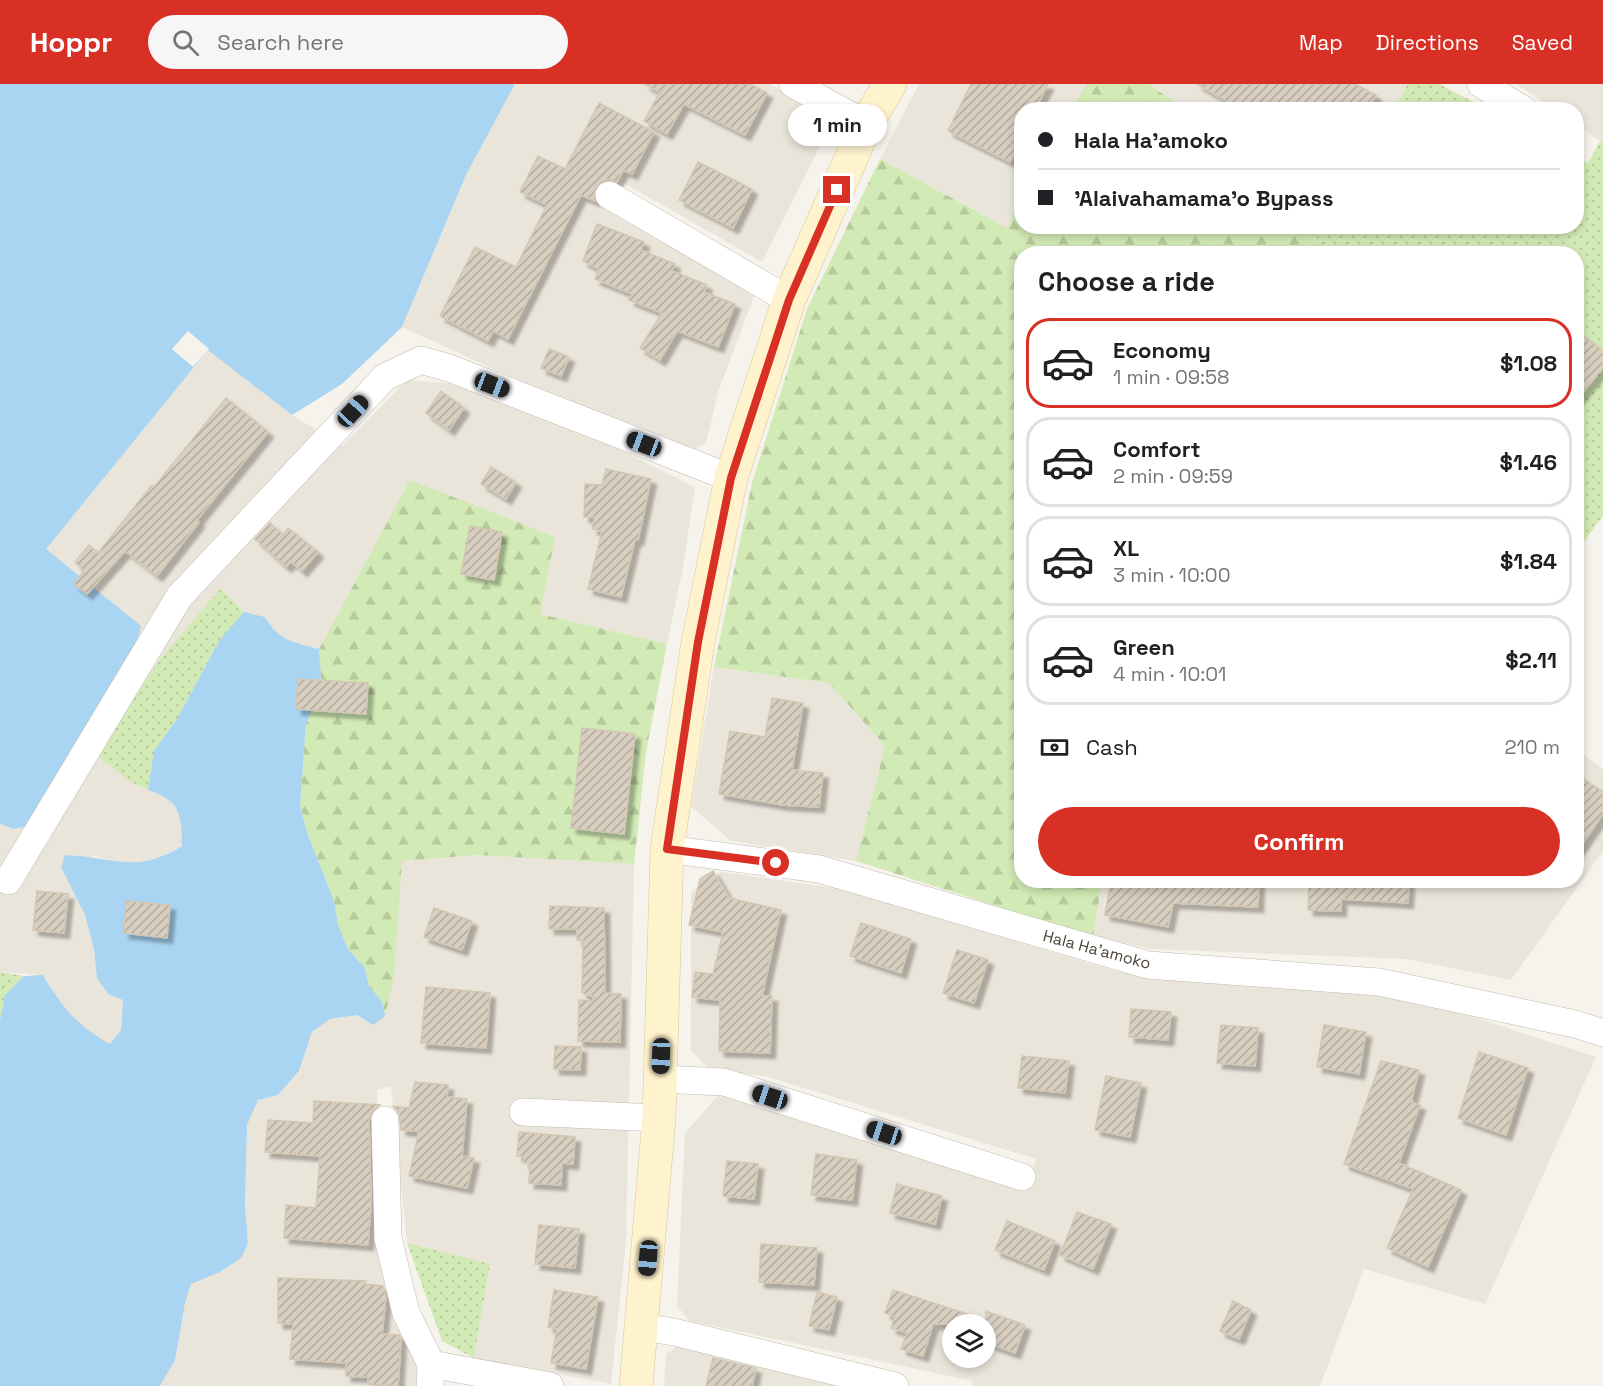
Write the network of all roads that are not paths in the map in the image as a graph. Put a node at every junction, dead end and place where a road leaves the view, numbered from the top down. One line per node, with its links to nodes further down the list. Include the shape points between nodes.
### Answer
1 (793, 84): 5 (street)
2 (890, 84): 5 (main road)
3 (1480, 84): 4 (street)
4 (1510, 102)
5 (866, 124): 7 (main road)
6 (609, 195): 7 (street)
7 (789, 300): 8 (main road)
8 (731, 478): 9 (main road, via 698,642); 10 (street, via 449,368 421,360 385,377 179,597)
9 (667, 849): 11 (street, Hala Ha'amoko, via 819,868 1148,965 1379,982); 12 (main road)
10 (8, 880)
11 (1603, 1033)
12 (660, 1079): 14 (main road); 16 (street, via 724,1082)
13 (523, 1112): 14 (street)
14 (659, 1118): 17 (main road)
15 (385, 1120): 18 (street, via 388,1238 406,1313)
16 (1022, 1177)
17 (642, 1328): 20 (main road); 21 (street, via 674,1332)
18 (431, 1375): 19 (street)
19 (550, 1386)
20 (636, 1386)
21 (895, 1386)

